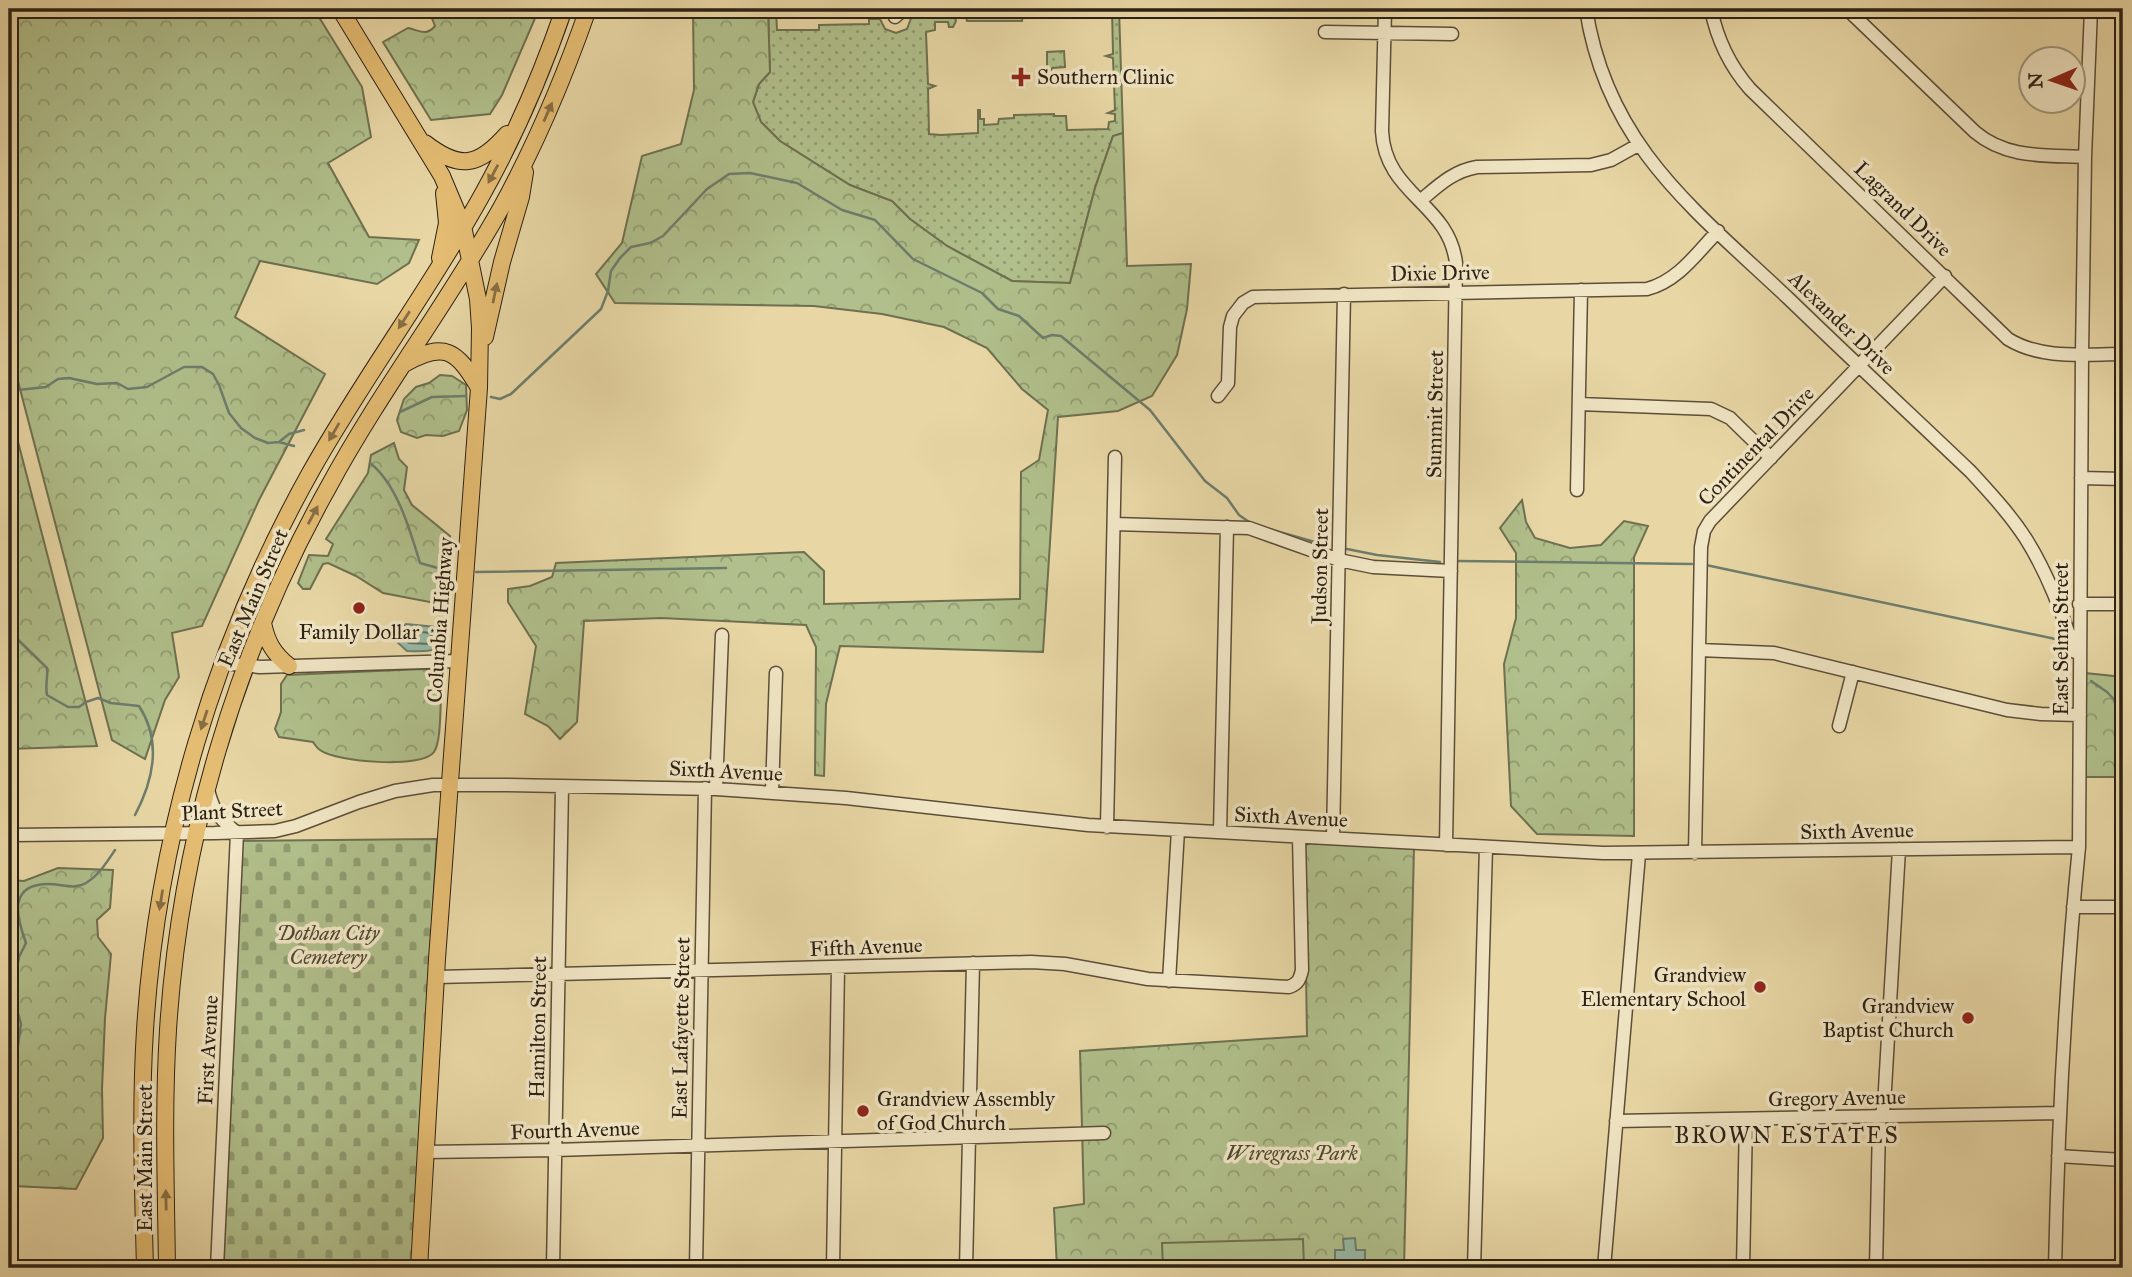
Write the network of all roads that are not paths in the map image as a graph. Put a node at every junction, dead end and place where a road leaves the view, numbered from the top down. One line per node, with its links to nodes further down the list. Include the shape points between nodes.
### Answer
1 (340, 9): 13 (main road, Columbia Highway)
2 (564, 9): 12 (main road, East Main Street)
3 (586, 9): 15 (main road, East Main Street, one-way to 3, via 560,85)
4 (1385, 9): 10 (street, Summit Street)
5 (1586, 9): 14 (street, Alexander Drive, via 1606,83)
6 (1711, 9): 23 (street, Lagrand Drive, via 1724,51 1742,80)
7 (1847, 9): 16 (street, via 1990,143 2017,153)
8 (2091, 9): 16 (street, East Selma Street)
9 (1325, 32): 10 (street)
10 (1385, 33): 11 (street); 18 (street, Summit Street, via 1384,150 1396,176)
11 (1452, 34)
12 (520, 120): 13 (main road, via 493,150 471,161 449,158); 19 (main road, East Main Street, one-way to 19)
13 (422, 141): 17 (main road, Columbia Highway)
14 (1638, 145): 18 (street, via 1591,165 1465,169); 20 (street, Alexander Drive)
15 (528, 156): 21 (main road, East Main Street); 29 (main road, one-way to 15)
16 (2085, 157): 27 (street, East Selma Street)
17 (442, 176): 19 (main road, Columbia Highway); 22 (main road, via 447,220)
18 (1420, 201): 25 (street, Summit Street, via 1440,222 1453,246)
19 (463, 226): 21 (main road, Columbia Highway); 22 (main road, East Main Street)
20 (1718, 232): 24 (street, Dixie Drive, via 1675,276 1659,285); 31 (street, Alexander Drive)
21 (471, 258): 29 (main road, Columbia Highway); 30 (main road, East Main Street)
22 (438, 267): 50 (main road, East Main Street, one-way to 50, via 304,484)
23 (1945, 276): 27 (street, Lagrand Drive, via 2008,339 2047,353); 31 (street, Continental Drive)
24 (1581, 290): 25 (street, Dixie Drive); 34 (street)
25 (1456, 292): 26 (street, Dixie Drive); 43 (street, Summit Street)
26 (1344, 294): 33 (street, Dixie Drive, via 1259,296 1243,303 1231,321 1228,383); 42 (street, Judson Street)
27 (2082, 354): 28 (street, Lagrand Drive); 37 (street, East Selma Street)
28 (2123, 354)
29 (480, 360): 32 (main road, Columbia Highway)
30 (402, 366): 32 (main road, via 425,353 445,352 465,365); 46 (main road, East Main Street, one-way to 30, via 329,484)
31 (1859, 367): 36 (street, Continental Drive); 51 (street, Alexander Drive, via 1970,472 2013,521 2046,577)
32 (479, 388): 49 (main road, Columbia Highway)
33 (1218, 396)
34 (1579, 404): 36 (street, via 1711,409 1730,418); 39 (street)
35 (1115, 457): 40 (street)
36 (1771, 458): 48 (street, Continental Drive, via 1704,531)
37 (2081, 478): 38 (street); 44 (street, East Selma Street)
38 (2123, 479)
39 (1577, 490)
40 (1114, 524): 41 (street); 64 (street)
41 (1227, 527): 42 (street, via 1249,528); 66 (street)
42 (1339, 560): 43 (street); 72 (street, Judson Street)
43 (1451, 572): 73 (street, Summit Street)
44 (2079, 604): 45 (street); 51 (street, East Selma Street)
45 (2123, 604)
46 (263, 622): 52 (main road, via 267,642); 53 (main road, East Main Street)
47 (722, 635): 61 (street, East Lafayette Street)
48 (1699, 650): 54 (street, via 1774,653); 77 (street, Continental Drive)
49 (458, 661): 52 (street); 58 (main road, Columbia Highway)
50 (223, 663): 53 (street); 67 (main road, East Main Street, one-way to 67)
51 (2079, 663): 56 (street, East Selma Street)
52 (289, 666): 53 (street)
53 (246, 667): 62 (main road, East Main Street)
54 (1853, 672): 56 (street, via 2007,710); 57 (street)
55 (776, 673): 63 (street)
56 (2080, 715): 75 (street, East Selma Street)
57 (1839, 726)
58 (450, 785): 59 (street, Plant Street); 69 (street, Plant Street, via 395,791 287,829); 85 (main road, Columbia Highway)
59 (503, 785): 60 (street, Sixth Avenue)
60 (562, 787): 61 (street, Sixth Avenue); 84 (street, Hamilton Street)
61 (711, 788): 63 (street, Sixth Avenue); 83 (street, East Lafayette Street)
62 (207, 790): 68 (main road, East Main Street); 69 (street, via 218,817)
63 (772, 792): 64 (street, Sixth Avenue)
64 (1107, 827): 65 (street, Sixth Avenue)
65 (1178, 830): 66 (street, Sixth Avenue); 86 (street)
66 (1220, 832): 71 (street, Sixth Avenue)
67 (173, 833): 68 (street, Plant Street); 70 (street, Plant Street); 99 (main road, East Main Street, one-way to 99, via 145,1029)
68 (196, 833): 69 (street, Plant Street); 100 (main road, East Main Street, one-way to 68, via 168,1030)
69 (237, 833): 101 (street, First Avenue)
70 (9, 835)
71 (1299, 837): 72 (street, Sixth Avenue); 86 (street, Fifth Avenue, via 1302,970 1296,985)
72 (1333, 838): 73 (street, Sixth Avenue)
73 (1446, 845): 74 (street, Sixth Avenue)
74 (1486, 847): 78 (street, Sixth Avenue); 107 (street)
75 (2079, 847): 76 (street, Sixth Avenue); 79 (street, East Selma Street)
76 (1899, 849): 77 (street, Sixth Avenue); 88 (street)
77 (1695, 853): 78 (street, Sixth Avenue)
78 (1639, 854): 90 (street)
79 (2073, 907): 80 (street); 87 (street, East Selma Street)
80 (2123, 907)
81 (973, 963): 82 (street, Fifth Avenue); 86 (street, Fifth Avenue, via 1065,964); 92 (street)
82 (838, 967): 83 (street, Fifth Avenue); 93 (street)
83 (701, 971): 84 (street, Fifth Avenue); 94 (street, East Lafayette Street)
84 (559, 975): 85 (street, Fifth Avenue); 95 (street, Hamilton Street)
85 (436, 977): 96 (main road, Columbia Highway)
86 (1169, 981)
87 (2059, 1114): 88 (street, Gregory Avenue); 97 (street, East Selma Street)
88 (1881, 1116): 89 (street, Gregory Avenue); 110 (street)
89 (1746, 1119): 90 (street, Gregory Avenue); 109 (street)
90 (1616, 1121): 108 (street)
91 (1104, 1133): 92 (street, Fourth Avenue)
92 (968, 1138): 93 (street, Fourth Avenue); 106 (street)
93 (834, 1142): 94 (street, Fourth Avenue); 105 (street)
94 (698, 1146): 95 (street, Fourth Avenue); 104 (street, East Lafayette Street)
95 (555, 1150): 96 (street, Fourth Avenue); 103 (street, Hamilton Street)
96 (425, 1152): 102 (main road, Columbia Highway)
97 (2058, 1156): 98 (street); 111 (street, East Selma Street)
98 (2123, 1160)
99 (145, 1268)
100 (167, 1268)
101 (217, 1268)
102 (419, 1268)
103 (553, 1268)
104 (696, 1268)
105 (833, 1268)
106 (966, 1268)
107 (1474, 1268)
108 (1604, 1268)
109 (1743, 1268)
110 (1876, 1268)
111 (2055, 1268)

